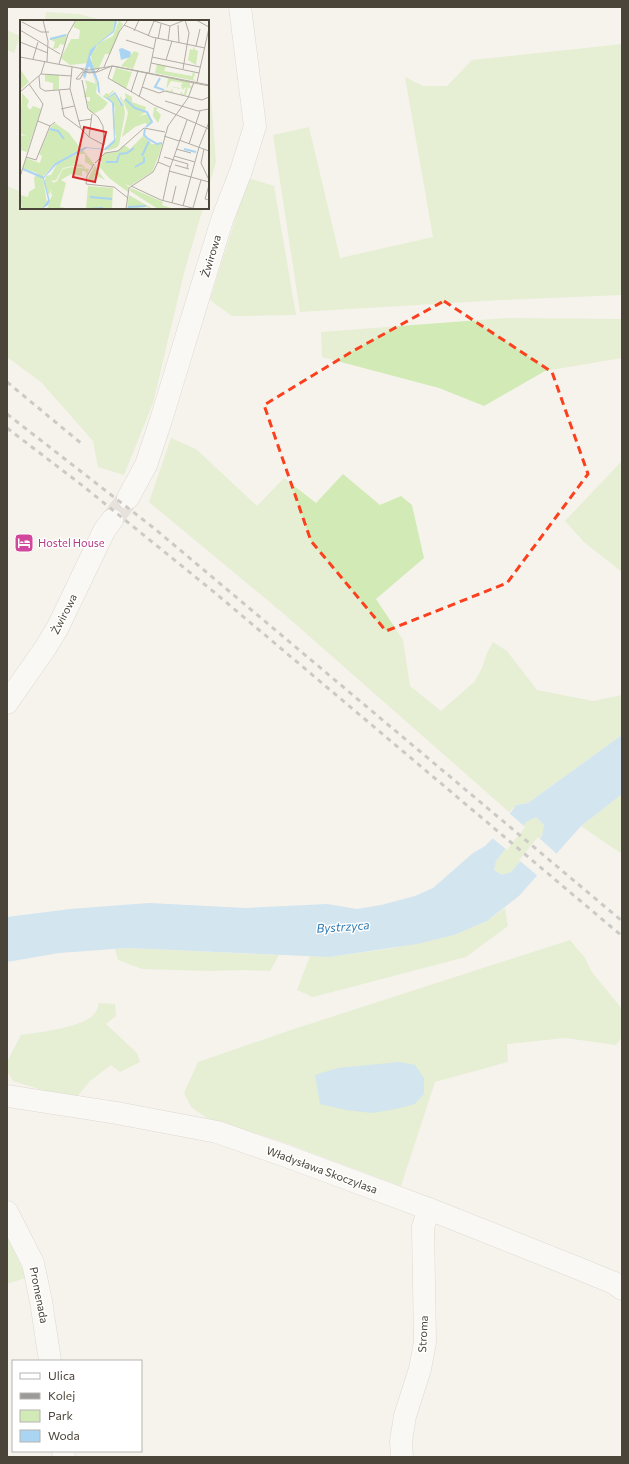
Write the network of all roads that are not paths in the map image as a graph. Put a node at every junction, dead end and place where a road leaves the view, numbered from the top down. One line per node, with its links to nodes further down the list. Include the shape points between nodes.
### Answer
1 (240, 7): 2 (street, Żwirowa, via 255,126 222,220 146,465)
2 (128, 498)
3 (112, 520): 4 (street, Żwirowa, via 104,531 60,623)
4 (7, 703)
5 (8, 1097): 6 (street, Władysława Skoczylasa, via 117,1113 217,1132)
6 (430, 1210): 8 (street, Władysława Skoczylasa, via 614,1283); 10 (street, Stroma, via 423,1227 425,1342 420,1369 405,1416 401,1441)
7 (7, 1212): 9 (street, Promenada, via 33,1263)
8 (622, 1289)
9 (50, 1360)
10 (402, 1457)

